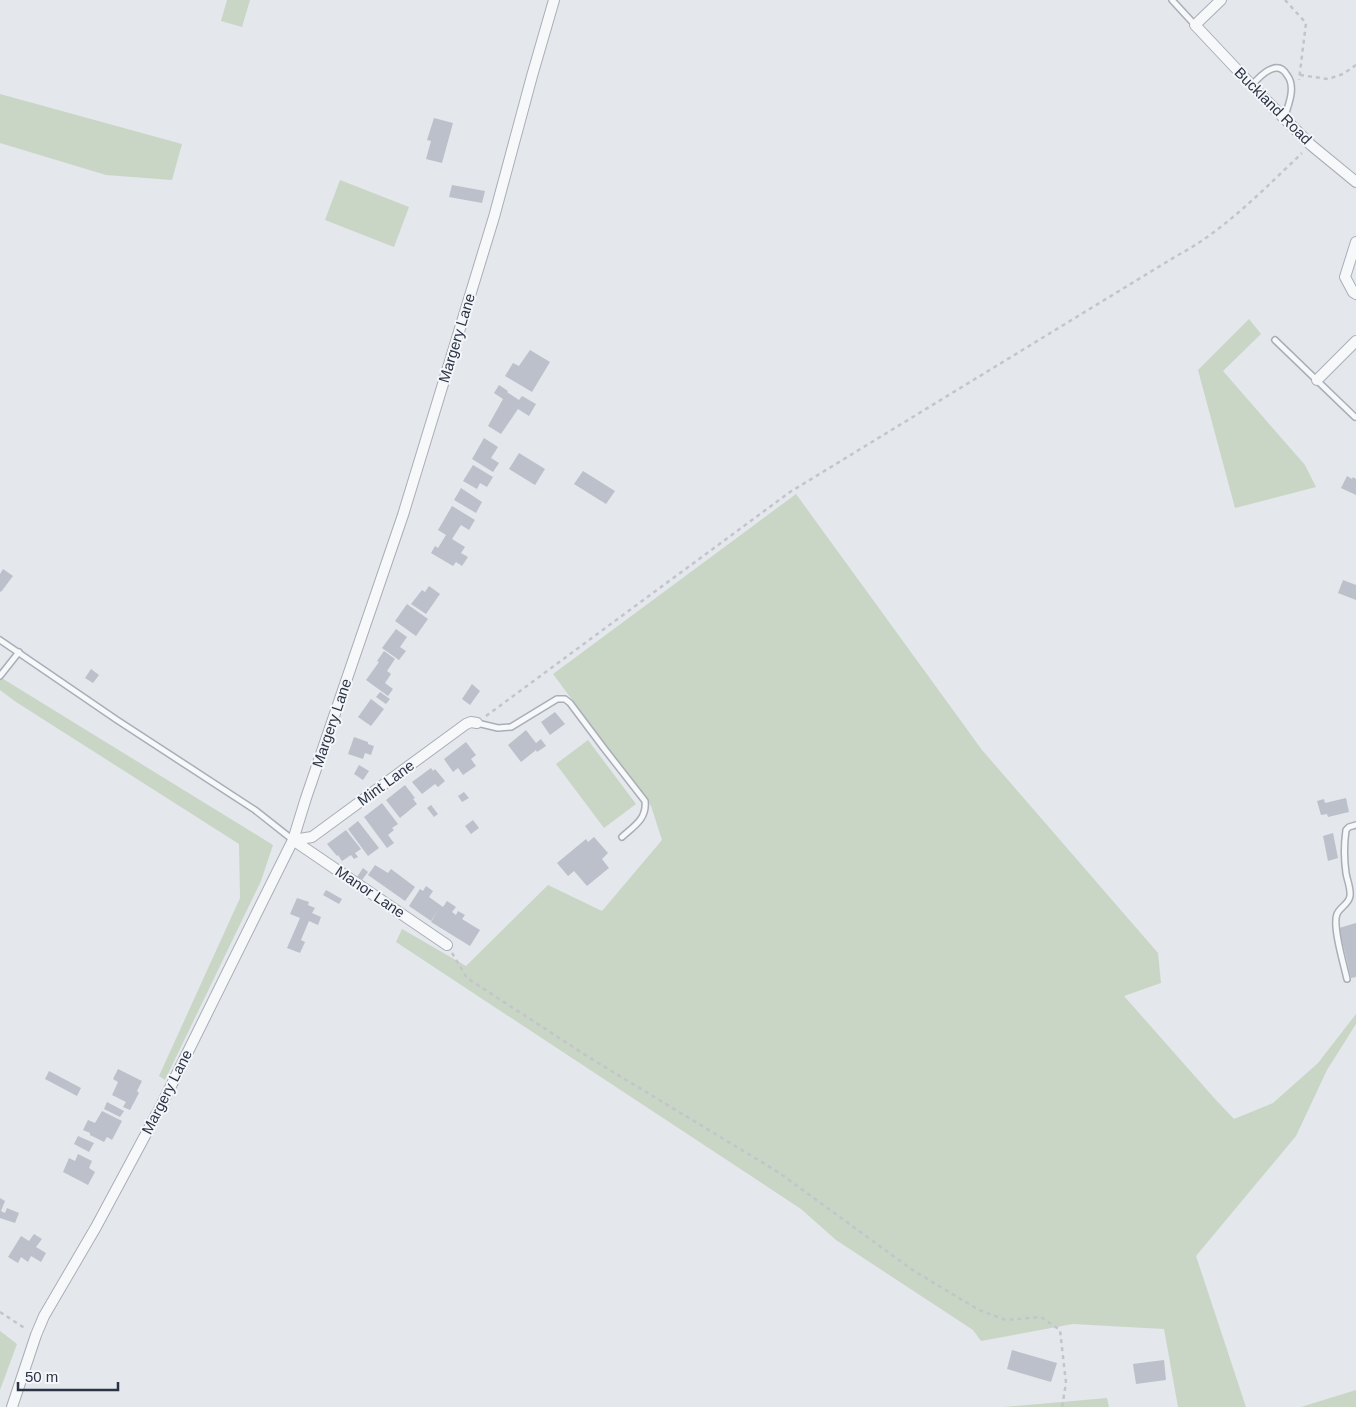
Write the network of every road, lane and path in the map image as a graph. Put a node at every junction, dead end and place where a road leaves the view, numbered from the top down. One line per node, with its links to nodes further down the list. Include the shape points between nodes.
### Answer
1 (554, 0): 25 (street, Margery Lane, via 494,217 406,506)
2 (1172, 0): 5 (lane)
3 (1221, 0): 5 (street)
4 (1284, 0): 7 (path, via 1306,23)
5 (1194, 25): 9 (street, Buckland Road)
6 (1356, 65): 7 (path, via 1328,79)
7 (1300, 76): 8 (path)
8 (1298, 84)
9 (1252, 85): 10 (street, Buckland Road); 10 (lane, via 1270,69 1279,68 1286,73 1292,87)
10 (1284, 118): 11 (street, Buckland Road)
11 (1311, 145): 12 (street, Buckland Road); 22 (path, via 1250,202 1196,245 790,492)
12 (1356, 182)
13 (1356, 242): 14 (street, via 1345,277)
14 (1356, 294)
15 (1276, 340): 17 (lane)
16 (1356, 341): 17 (street)
17 (1317, 380): 18 (lane)
18 (1355, 417)
19 (0, 640): 20 (lane)
20 (19, 652): 21 (lane); 25 (lane, via 116,720 255,810)
21 (0, 676)
22 (477, 723): 24 (lane, via 498,728 511,727 558,699 570,702 645,801 643,817); 25 (street, Mint Lane, via 466,724 312,837)
23 (1356, 825): 27 (lane, via 1346,830 1345,838 1349,898 1336,916)
24 (622, 837)
25 (294, 840): 26 (street, Manor Lane); 29 (street, Margery Lane, via 162,1104)
26 (447, 944): 31 (path, via 467,978 590,1058 778,1172 914,1271 979,1310 1006,1320 1041,1317 1060,1330 1066,1384)
27 (1346, 979)
28 (0, 1312): 29 (path)
29 (36, 1335): 30 (street, Margery Lane)
30 (12, 1407)
31 (1062, 1407)

